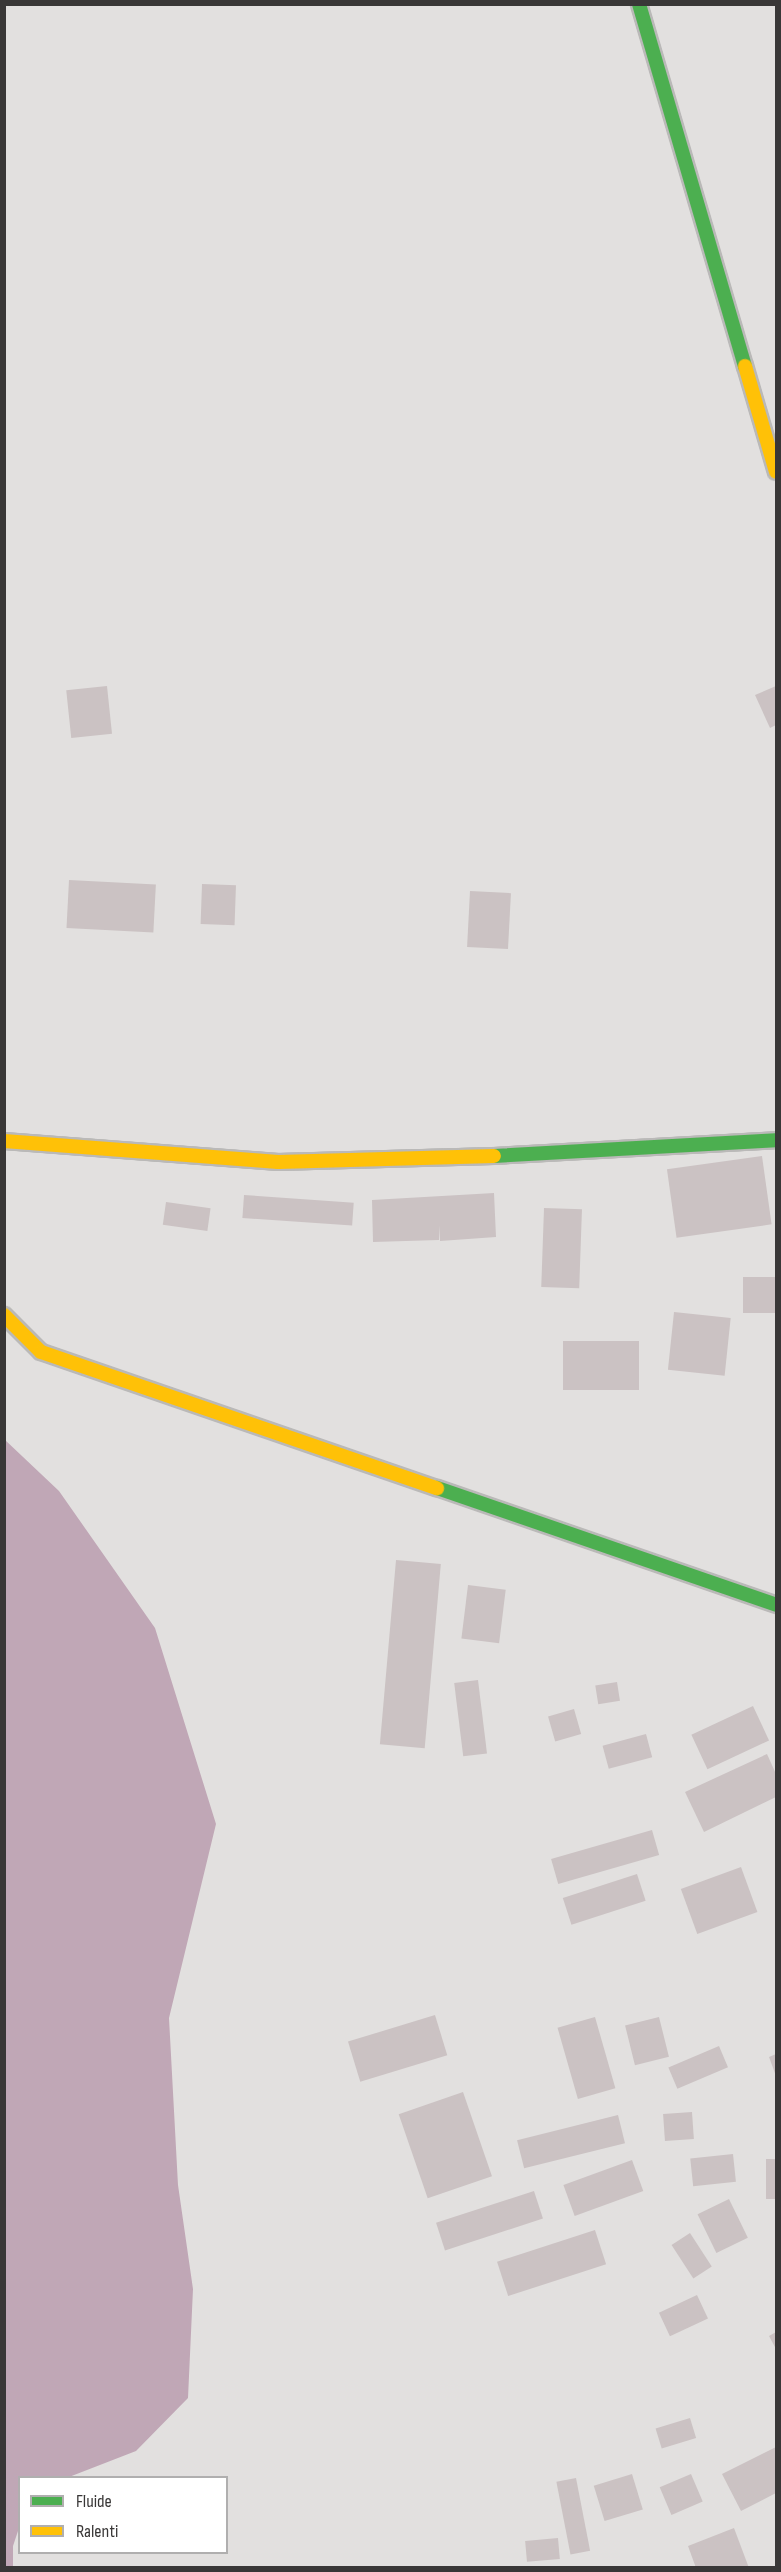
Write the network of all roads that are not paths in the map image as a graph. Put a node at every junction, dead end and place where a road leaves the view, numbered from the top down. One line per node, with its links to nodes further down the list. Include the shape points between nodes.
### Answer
1 (639, 4): 2 (street)
2 (777, 472)
3 (777, 1140): 4 (street, via 494,1156 278,1162)
4 (4, 1141)
5 (4, 1315): 6 (street, via 41,1352)
6 (777, 1605)

